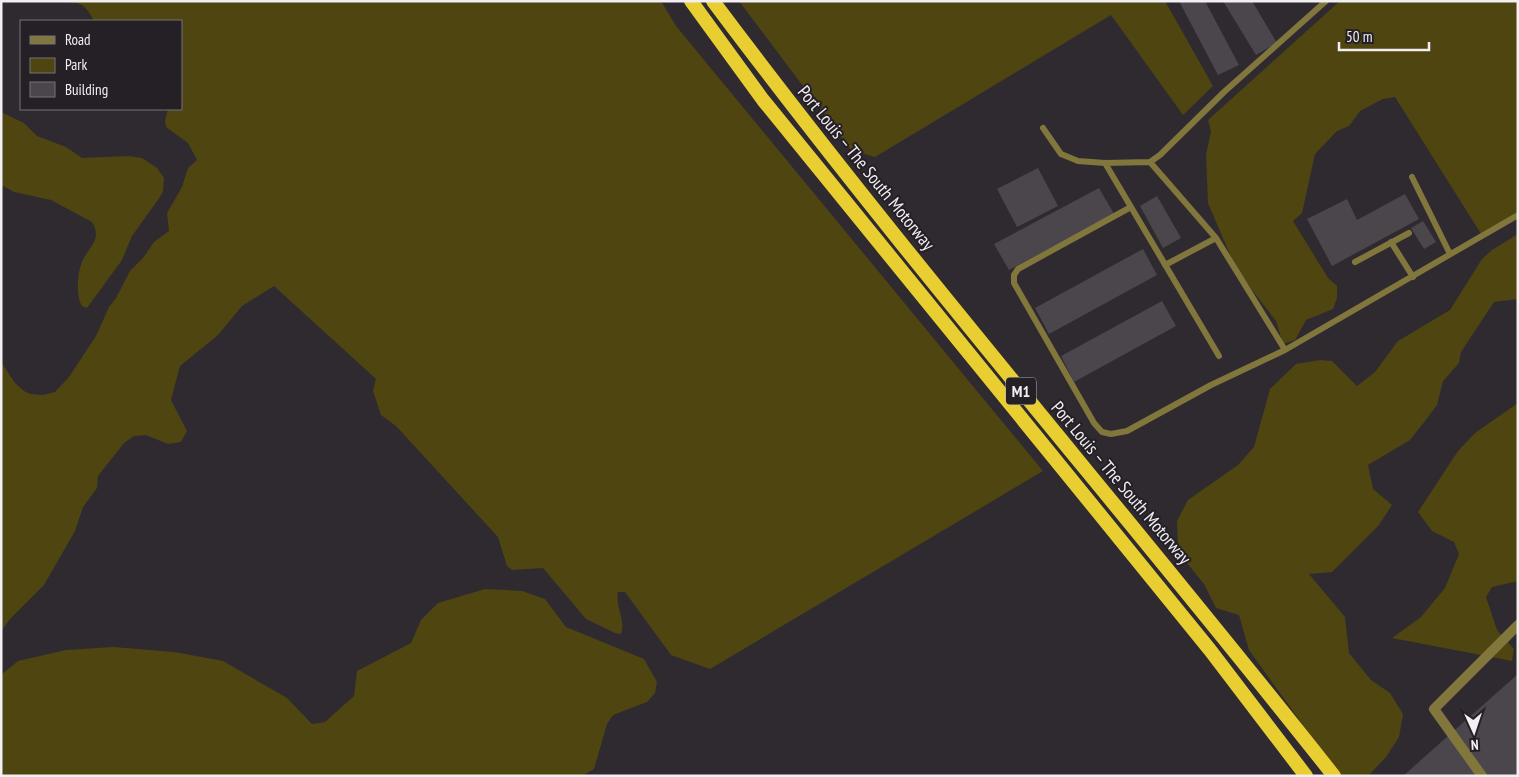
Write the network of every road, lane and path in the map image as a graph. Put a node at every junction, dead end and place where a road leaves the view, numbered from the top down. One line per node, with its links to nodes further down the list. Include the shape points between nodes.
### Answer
1 (691, 1): 20 (highway, Port Louis – The South Motorway / M1, via 764,100 1210,650)
2 (713, 1): 21 (highway, Port Louis – The South Motorway / M1, via 776,86 965,322)
3 (1326, 1): 5 (lane)
4 (1043, 128): 6 (lane, via 1061,154 1078,161)
5 (1150, 162): 6 (lane); 11 (lane)
6 (1104, 163): 8 (lane)
7 (1412, 177): 13 (lane)
8 (1131, 208): 15 (lane); 17 (lane, via 1018,269 1014,275 1014,283 1102,432 1127,431 1211,385)
9 (1518, 215): 13 (lane)
10 (1409, 233): 12 (lane)
11 (1216, 238): 15 (lane); 17 (lane)
12 (1391, 242): 14 (lane); 16 (lane)
13 (1450, 254): 16 (lane)
14 (1355, 262)
15 (1165, 265): 18 (lane)
16 (1413, 277): 17 (lane)
17 (1285, 350)
18 (1219, 356)
19 (1518, 625): 22 (street, via 1434,709)
20 (1306, 776)
21 (1334, 776)
22 (1482, 776)

